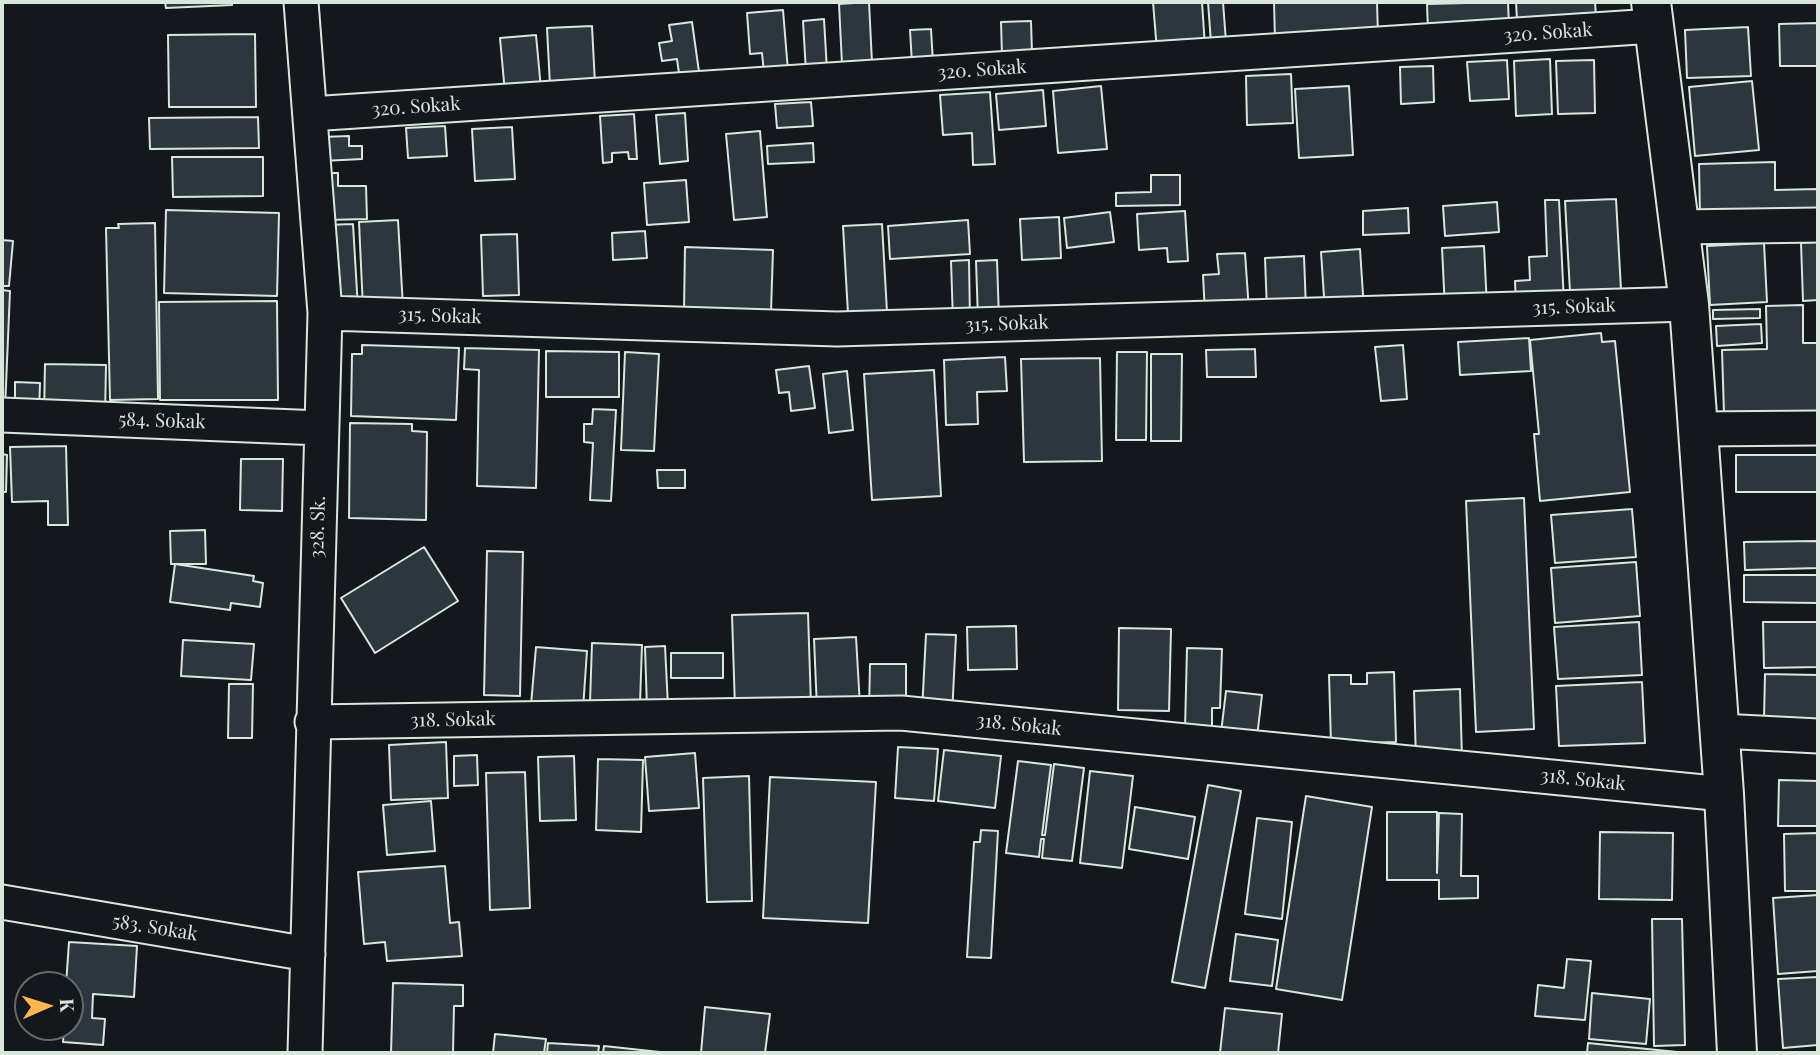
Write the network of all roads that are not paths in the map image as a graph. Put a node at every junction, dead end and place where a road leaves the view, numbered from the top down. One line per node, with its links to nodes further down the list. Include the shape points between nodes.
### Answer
1 (301, 2): 3 (street, 328. Sk.)
2 (1652, 14): 3 (street, 320. Sokak); 5 (main road)
3 (310, 114): 7 (street, 328. Sk.)
4 (1818, 225): 5 (street)
5 (1679, 227): 6 (main road)
6 (1689, 304): 7 (street, 315. Sokak, via 837,329); 11 (main road)
7 (325, 313): 9 (street, 328. Sk.)
8 (2, 415): 9 (street, 584. Sokak)
9 (321, 428): 12 (street, 328. Sk.)
10 (1818, 428): 11 (street)
11 (1698, 429): 13 (main road)
12 (312, 722): 15 (street, 318. Sokak, via 901,713); 17 (street, 328. Sk.)
13 (1720, 731): 14 (street); 15 (main road)
14 (1818, 736)
15 (1724, 794): 19 (main road)
16 (2, 902): 17 (street, 583. Sokak)
17 (308, 954): 18 (street, 328. Sk.)
18 (305, 1053)
19 (1737, 1053)

